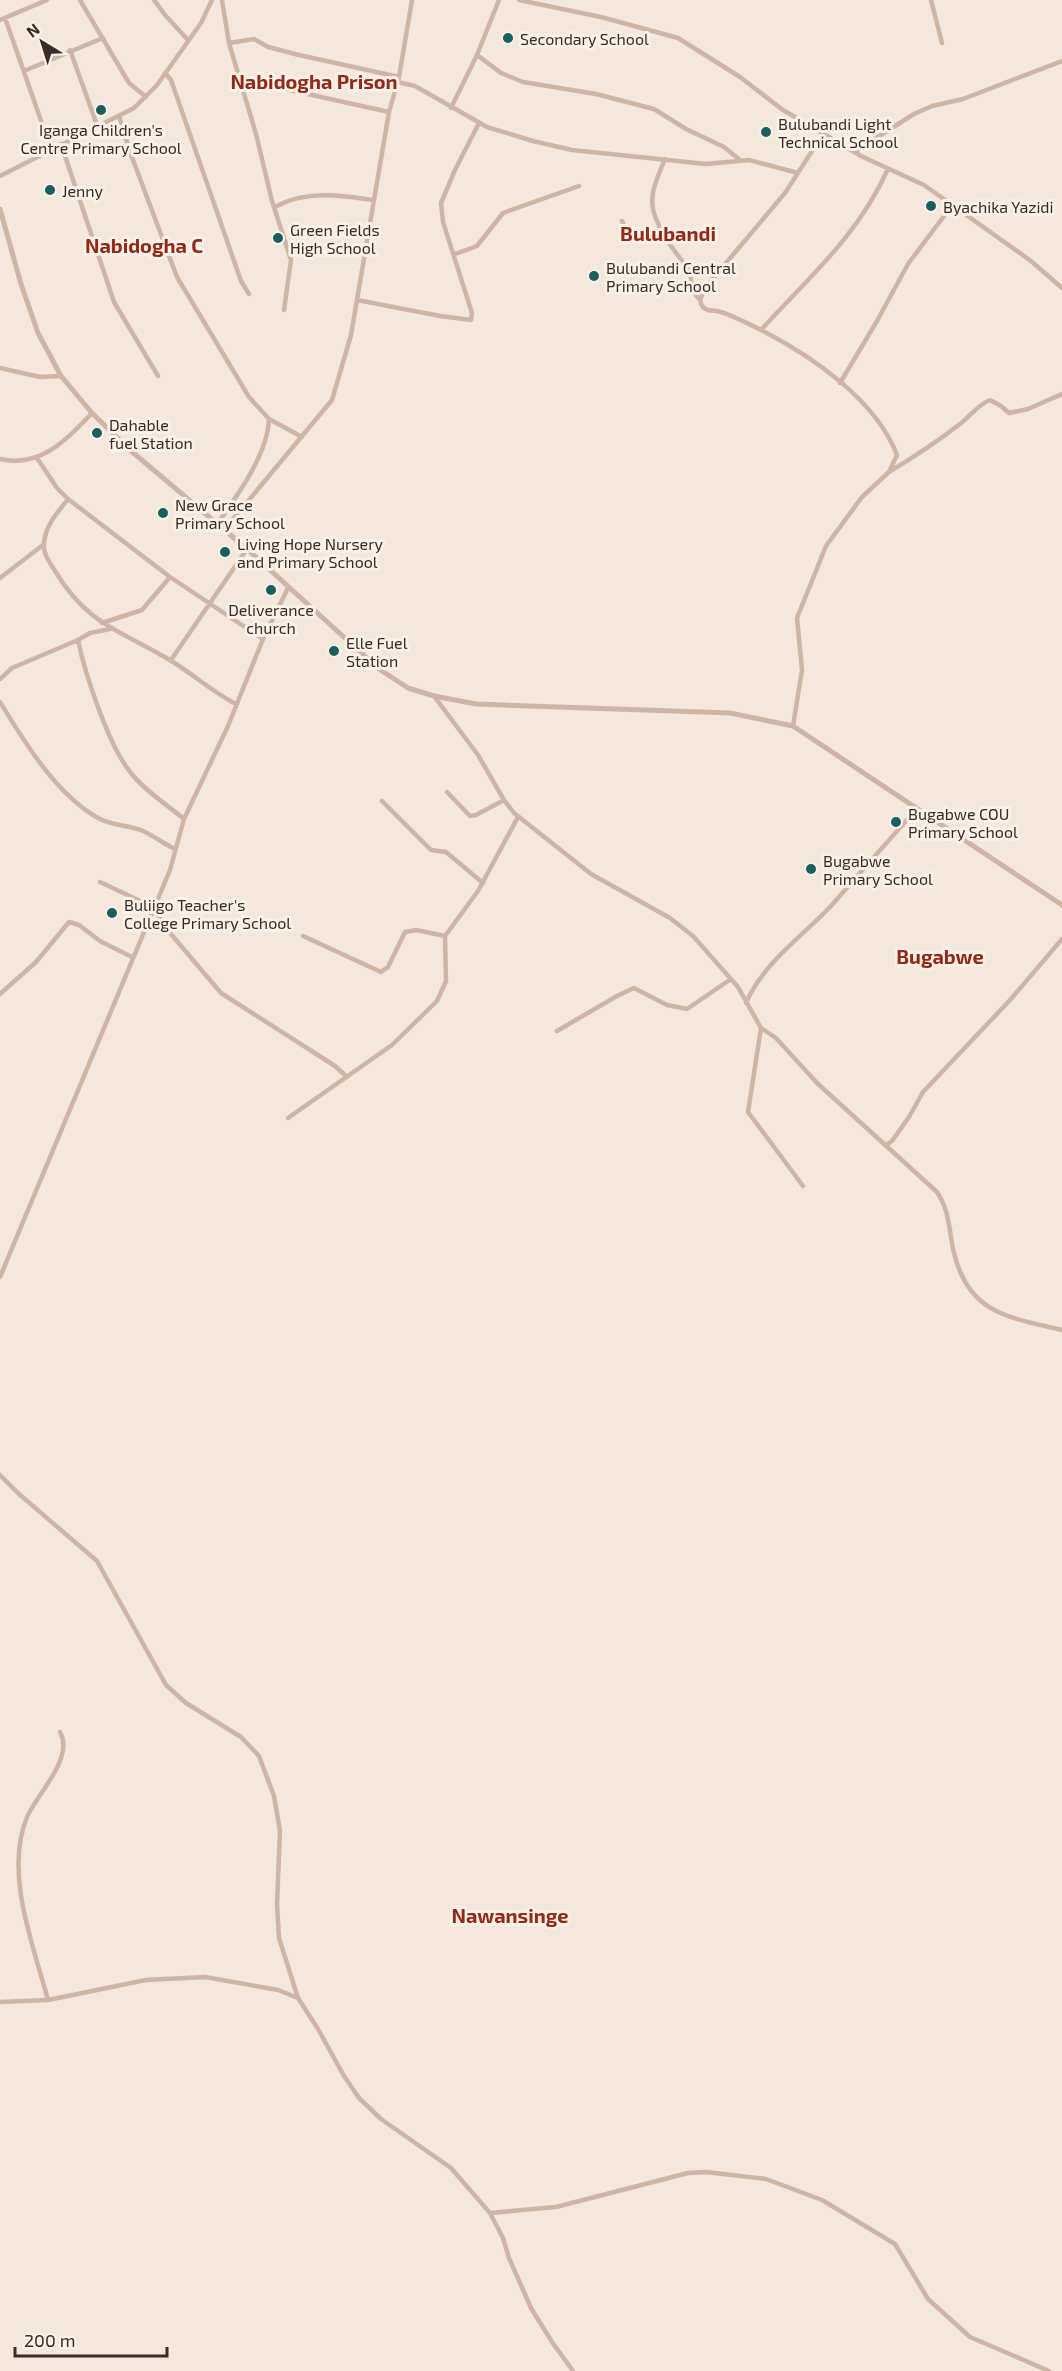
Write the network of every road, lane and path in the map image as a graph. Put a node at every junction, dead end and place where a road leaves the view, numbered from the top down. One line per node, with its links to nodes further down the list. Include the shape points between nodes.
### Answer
1 (46, 0): 10 (street)
2 (80, 0): 11 (street)
3 (154, 0): 12 (street)
4 (212, 0): 12 (street)
5 (222, 0): 13 (street)
6 (412, 0): 21 (street)
7 (499, 0): 16 (street)
8 (519, 0): 28 (street, via 678,38)
9 (931, 0): 14 (street)
10 (2, 19): 18 (street)
11 (103, 38): 15 (street); 22 (street, via 129,83)
12 (188, 40): 19 (street)
13 (229, 43): 20 (street); 21 (street, via 254,39 268,47)
14 (942, 44)
15 (70, 50): 18 (street); 27 (street)
16 (477, 55): 23 (street); 33 (street, via 501,74 523,81 654,109 724,147)
17 (1062, 61): 31 (street, via 923,110)
18 (24, 70): 30 (street)
19 (165, 73): 22 (street); 46 (street, via 171,80)
20 (239, 79): 24 (street); 40 (street)
21 (398, 80): 23 (street); 24 (street)
22 (146, 97): 25 (street)
23 (451, 108): 26 (street)
24 (389, 112): 38 (street)
25 (119, 116): 27 (street); 57 (street, via 177,277 249,397)
26 (479, 123): 32 (street, via 572,150); 44 (street, via 441,203 443,222)
27 (97, 125): 29 (street)
28 (823, 134): 31 (street); 35 (street)
29 (61, 144): 30 (street); 53 (street, via 114,302)
30 (51, 149): 36 (street)
31 (854, 152): 34 (street)
32 (665, 159): 33 (street, via 706,164); 43 (street, via 651,195 657,225)
33 (740, 160): 35 (street)
34 (888, 169): 39 (street, via 924,185); 50 (street, via 878,192 833,255)
35 (798, 174): 48 (street, via 705,288)
36 (0, 176)
37 (579, 186): 44 (street, via 503,213 477,246)
38 (373, 200): 40 (street, via 315,196 287,200); 47 (street)
39 (946, 201): 45 (street); 54 (street, via 950,208 945,217 908,264)
40 (275, 207): 49 (street, via 291,260)
41 (0, 209): 52 (street, via 38,333)
42 (622, 221): 43 (street, via 632,237)
43 (668, 242): 48 (street, via 688,269)
44 (455, 254): 47 (street, via 471,320)
45 (1062, 288)
46 (249, 294)
47 (357, 300): 58 (street, via 332,400)
48 (700, 300): 50 (street, via 709,311 718,311)
49 (284, 310)
50 (762, 330): 54 (street, via 807,355)
51 (0, 368): 52 (street, via 40,377)
52 (61, 376): 56 (street)
53 (158, 376)
54 (840, 383): 61 (street, via 867,408 893,444 897,455)
55 (1062, 394): 61 (street, via 1028,410 1009,413 990,400 985,402)
56 (92, 413): 59 (street, via 55,448); 63 (street)
57 (269, 419): 58 (street); 63 (street, via 268,439 238,495)
58 (302, 437): 64 (street)
59 (37, 458): 60 (street, via 23,462); 62 (street)
60 (0, 459)
61 (889, 472): 80 (street, via 862,497 826,546 797,618 802,670)
62 (68, 499): 65 (street, via 49,524); 67 (street)
63 (217, 524): 64 (street)
64 (224, 530): 66 (street)
65 (44, 545): 68 (street); 71 (street, via 47,559 66,589)
66 (247, 549): 69 (street); 70 (street)
67 (170, 577): 70 (street); 71 (street, via 142,610)
68 (0, 578)
69 (288, 588): 74 (street); 77 (street, via 379,669 408,688)
70 (210, 605): 74 (street); 75 (street)
71 (102, 623): 72 (street)
72 (111, 629): 73 (street); 75 (street)
73 (78, 639): 76 (street, via 12,668); 86 (street, via 122,762 143,786)
74 (263, 639): 79 (street)
75 (171, 660): 79 (street)
76 (0, 679)
77 (434, 696): 80 (street, via 476,704 730,713); 82 (street, via 478,755)
78 (0, 702): 87 (street, via 55,783 75,800 98,818 143,831)
79 (236, 704): 86 (street)
80 (793, 726): 84 (street)
81 (447, 792): 82 (street, via 470,816)
82 (504, 800): 85 (street)
83 (382, 801): 89 (street, via 431,850 446,852)
84 (916, 810): 90 (street); 98 (street, via 831,906 773,963)
85 (518, 817): 89 (street); 96 (street, via 591,874 682,926)
86 (184, 819): 87 (street)
87 (175, 849): 91 (street)
88 (100, 882): 91 (street)
89 (483, 883): 93 (street)
90 (1062, 905)
91 (153, 908): 95 (street); 101 (street, via 221,993)
92 (303, 936): 93 (street, via 381,972 388,967 405,932 416,930)
93 (445, 936): 101 (street, via 446,981 436,1001 392,1046)
94 (1062, 939): 103 (street, via 923,1092)
95 (132, 957): 97 (street, via 69,922 36,962); 105 (street)
96 (731, 980): 98 (street); 100 (street, via 687,1009 668,1005 634,988)
97 (0, 994)
98 (746, 1003): 99 (street)
99 (761, 1028): 103 (street); 104 (street, via 748,1112)
100 (557, 1031)
101 (348, 1077): 102 (street)
102 (288, 1118)
103 (886, 1145): 106 (street, via 924,1178 946,1205 959,1269 970,1291 994,1311)
104 (803, 1185)
105 (0, 1276)
106 (1062, 1330)
107 (0, 1474): 109 (street, via 97,1561 166,1685 186,1703 241,1737 259,1756 274,1796 280,1831 276,1904 279,1938)
108 (60, 1732): 110 (street, via 63,1737 57,1771 27,1817 18,1851 17,1878)
109 (298, 1998): 110 (street, via 278,1989 205,1977 146,1980); 112 (street, via 359,2098 381,2119 451,2169)
110 (48, 2000): 111 (street)
111 (0, 2002)
112 (490, 2213): 113 (street, via 531,2308); 114 (street, via 556,2206 688,2173 766,2179 822,2200 883,2235 895,2244 928,2300 970,2337)
113 (573, 2371)
114 (1049, 2371)

